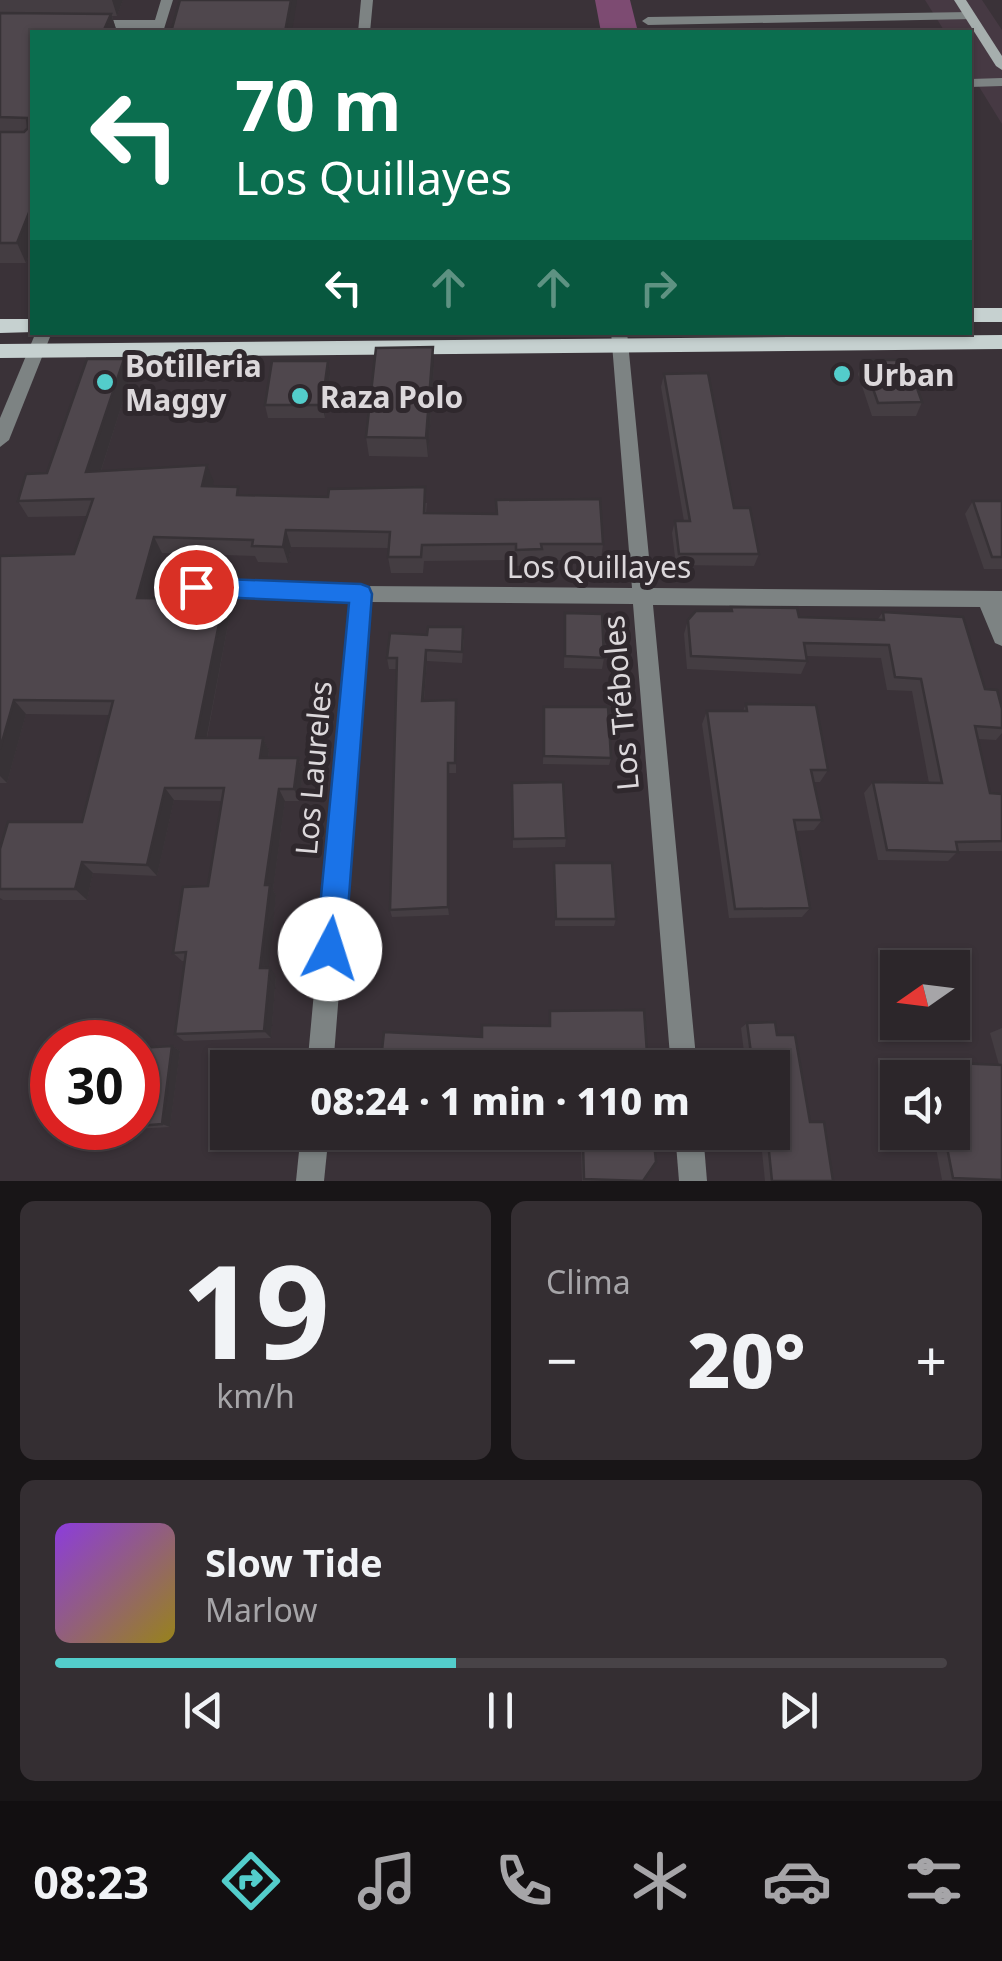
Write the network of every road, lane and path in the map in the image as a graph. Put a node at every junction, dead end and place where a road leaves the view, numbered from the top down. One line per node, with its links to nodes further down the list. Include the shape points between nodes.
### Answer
1 (167, 0): 9 (street)
2 (368, 0): 10 (street)
3 (768, 0): 6 (street)
4 (960, 0): 5 (main road)
5 (970, 16): 6 (street); 12 (main road)
6 (775, 19): 7 (street); 11 (street)
7 (648, 21)
8 (80, 24): 9 (street)
9 (158, 28)
10 (364, 30)
11 (779, 30)
12 (997, 49): 13 (main road)
13 (1002, 66)
14 (1002, 82): 15 (street)
15 (972, 83)
16 (972, 315): 17 (main road)
17 (1002, 315)
18 (0, 326): 19 (main road)
19 (30, 326)
20 (674, 339): 21 (main road); 23 (main road)
21 (621, 340): 22 (main road); 28 (street, Los Tréboles)
22 (39, 342): 24 (main road); 25 (street)
23 (1002, 342)
24 (0, 351)
25 (0, 440)
26 (196, 587): 27 (street, Los Quillayes)
27 (361, 594): 28 (street, Los Quillayes); 31 (street, Los Laureles)
28 (644, 596): 29 (street, Los Quillayes); 32 (street, Los Tréboles)
29 (994, 598): 30 (street)
30 (1002, 636)
31 (322, 1050)
32 (682, 1050)
33 (313, 1150): 35 (street)
34 (690, 1150): 36 (street)
35 (310, 1181)
36 (693, 1181)

